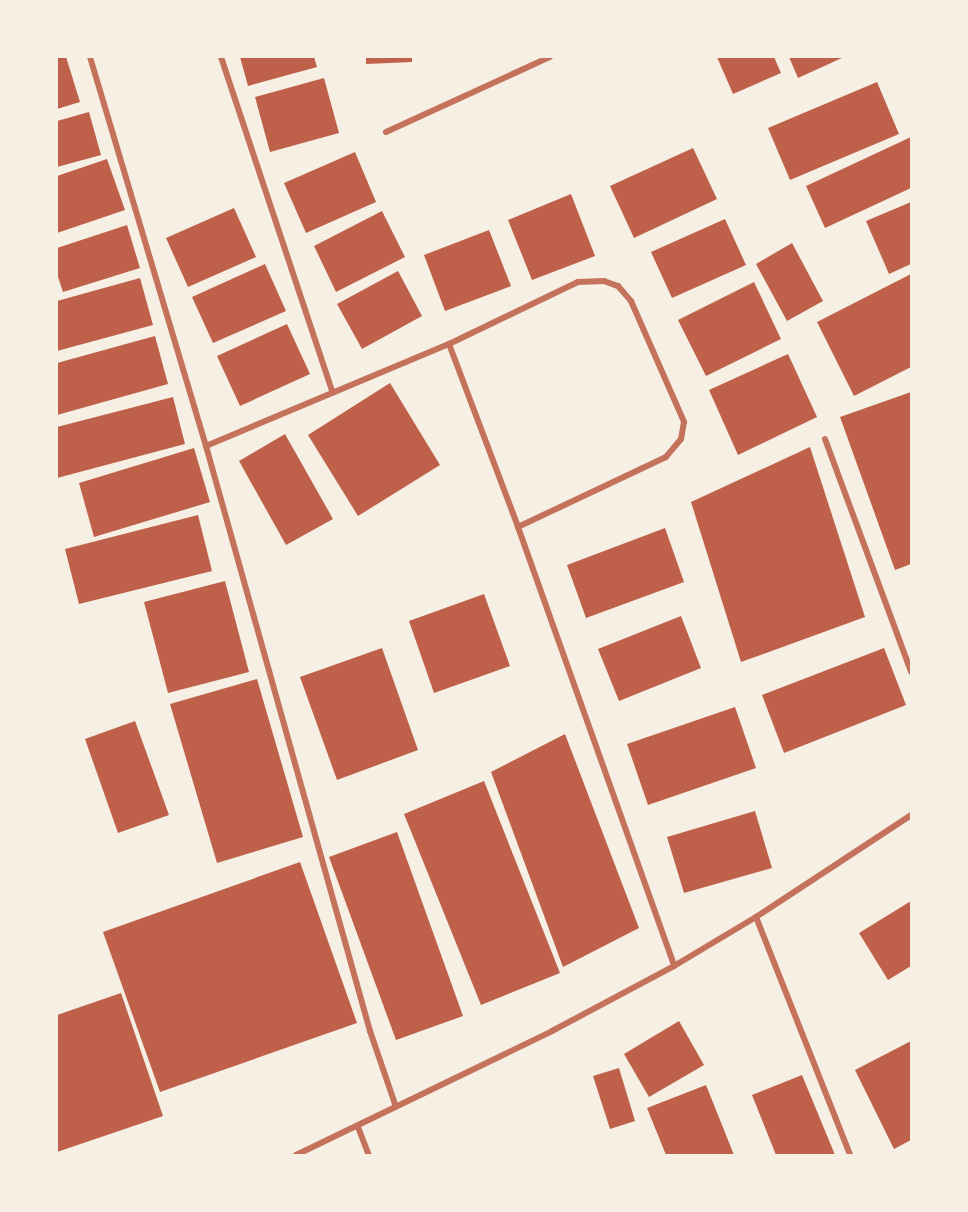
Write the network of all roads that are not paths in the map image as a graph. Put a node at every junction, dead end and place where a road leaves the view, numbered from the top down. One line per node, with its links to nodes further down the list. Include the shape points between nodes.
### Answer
1 (90, 57): 8 (street)
2 (221, 57): 6 (street)
3 (550, 57): 4 (street)
4 (386, 132)
5 (449, 344): 6 (street); 9 (street); 9 (street, via 579,282 604,281 618,286 631,301 684,422 681,439 666,457)
6 (333, 393): 8 (street)
7 (825, 439): 10 (street)
8 (206, 446): 14 (street, via 370,1031)
9 (518, 527): 13 (street)
10 (911, 672)
11 (911, 814): 12 (street)
12 (756, 918): 13 (street); 18 (street)
13 (674, 966): 14 (street, via 552,1031)
14 (395, 1104): 15 (street)
15 (358, 1127): 16 (street); 17 (street)
16 (297, 1155)
17 (369, 1155)
18 (850, 1155)

